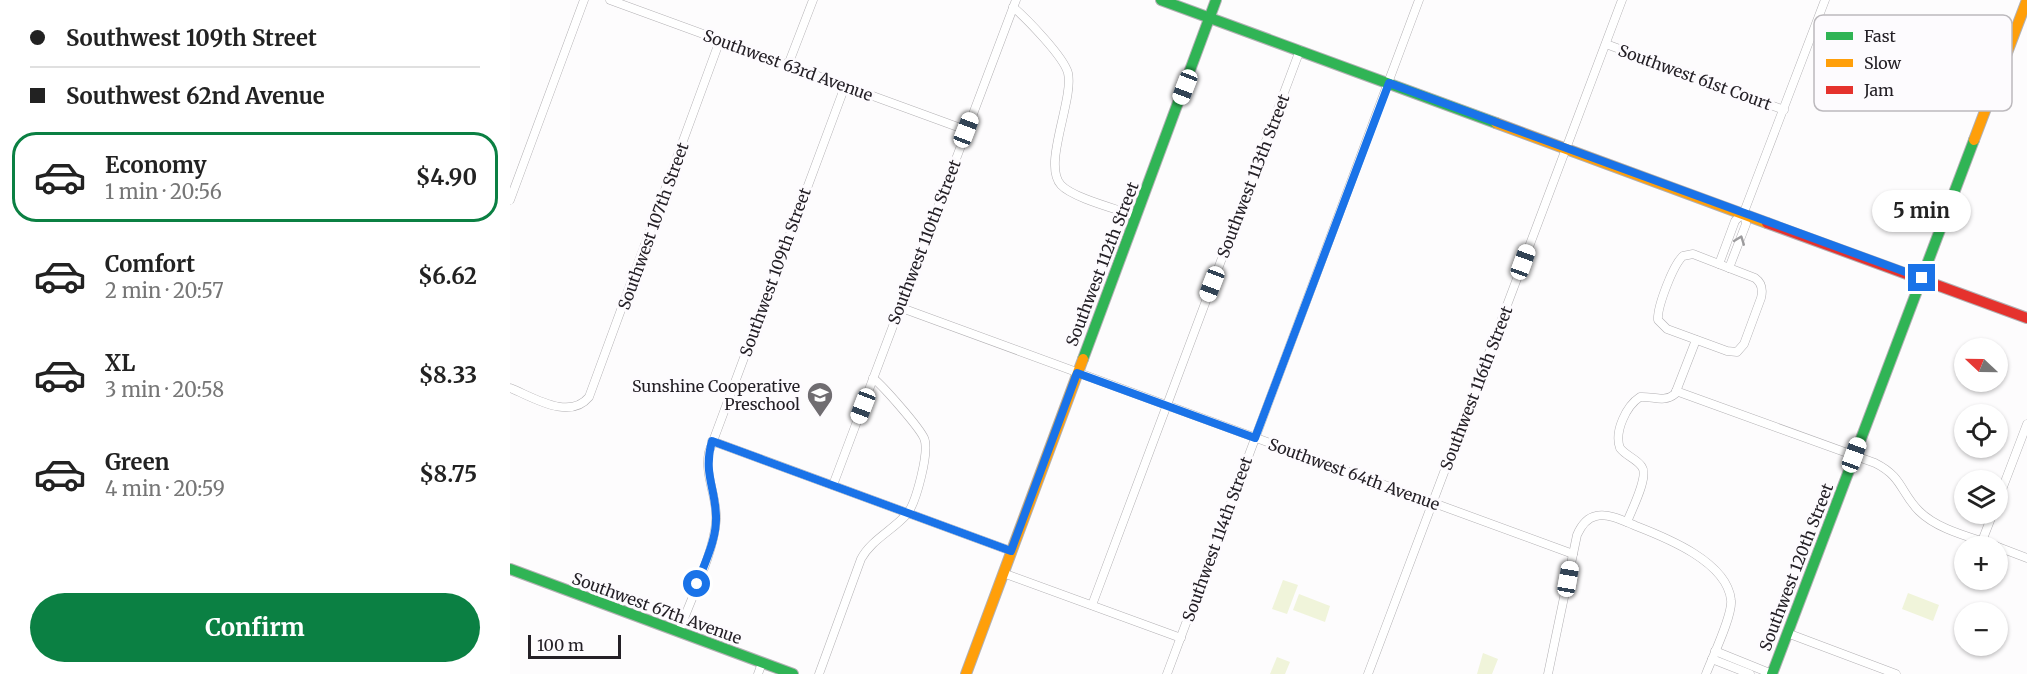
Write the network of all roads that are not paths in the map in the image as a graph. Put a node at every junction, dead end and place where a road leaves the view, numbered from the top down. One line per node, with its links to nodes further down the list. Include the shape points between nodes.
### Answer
1 (584, 0): 27 (street)
2 (610, 0): 15 (street, Southwest 63rd Avenue)
3 (813, 0): 19 (street)
4 (1161, 0): 13 (street)
5 (1216, 0): 13 (street, Southwest 112th Street)
6 (1419, 0): 20 (street, Southwest 114th Street)
7 (1622, 0): 16 (street, Southwest 116th Street)
8 (1825, 0): 12 (street)
9 (2027, 0): 11 (street, Southwest 120th Street)
10 (1014, 3): 24 (street, Southwest 110th Street); 30 (street, via 1067,71 1068,91 1055,168 1058,182 1074,194)
11 (2025, 12): 17 (street, Southwest 120th Street)
12 (1819, 15)
13 (1210, 18): 18 (street); 30 (street, Southwest 112th Street)
14 (1814, 30): 22 (street)
15 (720, 40): 19 (street, Southwest 63rd Avenue); 39 (street, Southwest 107th Street, via 586,400 566,408)
16 (1606, 44): 22 (street, Southwest 61st Court); 25 (street, Southwest 116th Street)
17 (2012, 46)
18 (1300, 50): 20 (street); 41 (street, Southwest 113th Street)
19 (788, 65): 21 (street, Southwest 63rd Avenue)
20 (1389, 83): 25 (street); 43 (street, Southwest 114th Street)
21 (845, 86): 24 (street, Southwest 63rd Avenue); 44 (street, Southwest 109th Street)
22 (1784, 110): 29 (street)
23 (1987, 111): 33 (street, Southwest 120th Street)
24 (966, 130): 34 (street, Southwest 110th Street)
25 (1566, 147): 29 (street); 48 (street, Southwest 116th Street)
26 (511, 168): 27 (street)
27 (520, 172): 28 (street)
28 (510, 200)
29 (1744, 212): 31 (street, via 1735,221); 32 (street, one-way to 29, via 1746,224); 33 (street)
30 (1136, 216): 37 (street, Southwest 112th Street)
31 (1719, 264): 32 (street); 36 (street, via 1693,254 1683,256 1676,264 1659,309 1658,320 1666,329)
32 (1729, 268): 36 (street, via 1755,278 1762,287 1744,344 1737,352)
33 (1922, 278): 35 (street); 45 (street, Southwest 120th Street)
34 (899, 307): 37 (street, Southwest 64th Avenue); 38 (street, Southwest 110th Street)
35 (2027, 318)
36 (1696, 340): 40 (street)
37 (1077, 373): 41 (street, Southwest 64th Avenue); 53 (street, Southwest 112th Street)
38 (873, 378): 47 (street, Southwest 110th Street); 49 (street, via 926,443 914,505)
39 (510, 388)
40 (1676, 391): 45 (street); 50 (street, via 1668,399 1636,399 1623,422 1618,437 1620,448 1644,472)
41 (1167, 405): 43 (street, Southwest 64th Avenue); 58 (street, Southwest 113th Street)
42 (2027, 424): 46 (street)
43 (1255, 438): 48 (street, Southwest 64th Avenue); 61 (street, Southwest 114th Street)
44 (712, 441): 47 (street); 59 (street, Southwest 109th Street, via 708,466 716,516 714,534)
45 (1854, 455): 51 (street, via 1893,474 1930,520); 60 (street, Southwest 120th Street)
46 (2008, 474)
47 (833, 485): 49 (street)
48 (1433, 503): 54 (street, Southwest 64th Avenue); 69 (street, Southwest 116th Street)
49 (908, 513): 53 (street); 66 (street, via 863,555)
50 (1627, 522): 54 (street, via 1602,515 1591,518 1580,529); 62 (street, via 1687,549 1726,584 1731,605)
51 (1970, 536)
52 (2008, 550): 55 (street)
53 (1011, 551): 57 (street, Southwest 112th Street)
54 (1573, 554): 70 (street)
55 (2027, 558)
56 (510, 569): 59 (street, Southwest 67th Avenue)
57 (1003, 573): 58 (street); 67 (street, Southwest 112th Street)
58 (1092, 605): 61 (street)
59 (679, 632): 63 (street, Southwest 67th Avenue)
60 (1787, 633): 73 (street, Southwest 120th Street); 74 (street)
61 (1180, 638): 68 (street, Southwest 114th Street)
62 (1713, 655): 71 (street); 72 (street); 73 (street)
63 (762, 663): 64 (street); 65 (street, Southwest 67th Avenue)
64 (758, 674)
65 (793, 674)
66 (819, 674)
67 (966, 674)
68 (1167, 674)
69 (1368, 674)
70 (1548, 674)
71 (1706, 674)
72 (1750, 674)
73 (1772, 674)
74 (1896, 674)

